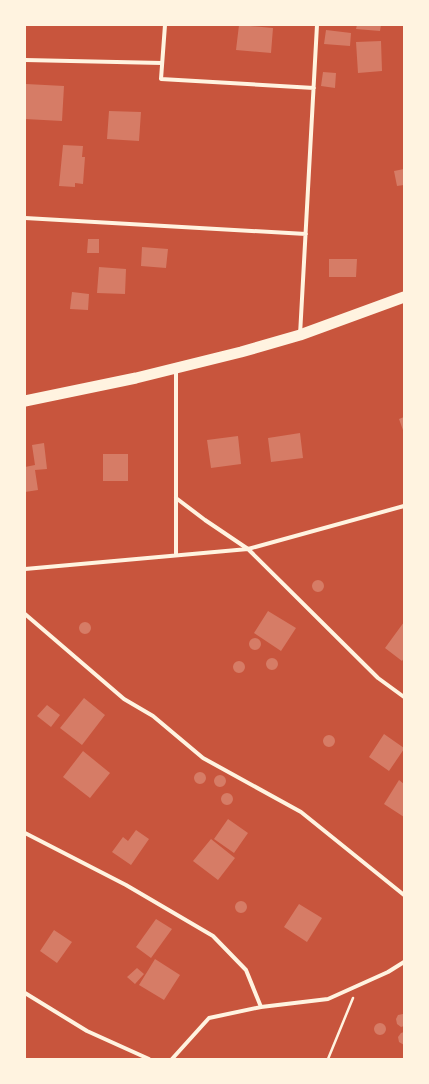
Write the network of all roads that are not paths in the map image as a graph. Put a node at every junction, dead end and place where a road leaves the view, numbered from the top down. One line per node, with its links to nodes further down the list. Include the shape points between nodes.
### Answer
1 (165, 25): 4 (street)
2 (317, 25): 5 (street)
3 (25, 60): 4 (street)
4 (162, 63): 5 (street, via 161,79)
5 (314, 88): 7 (street)
6 (25, 218): 7 (street)
7 (306, 234): 9 (street)
8 (404, 297): 9 (highway)
9 (300, 335): 10 (highway)
10 (176, 367): 11 (highway); 12 (street)
11 (25, 401)
12 (176, 498): 14 (street); 15 (street)
13 (404, 506): 14 (street)
14 (248, 549): 15 (street); 18 (street, via 378,678)
15 (176, 555): 16 (street)
16 (25, 569)
17 (25, 614): 20 (street, via 124,699 153,716 202,758 301,812)
18 (404, 697)
19 (25, 833): 23 (street, via 126,885 213,936 246,970)
20 (404, 894)
21 (404, 962): 23 (street, via 328,999)
22 (25, 993): 24 (street, via 87,1031)
23 (261, 1007): 25 (street, via 209,1018)
24 (149, 1059)
25 (172, 1059)

